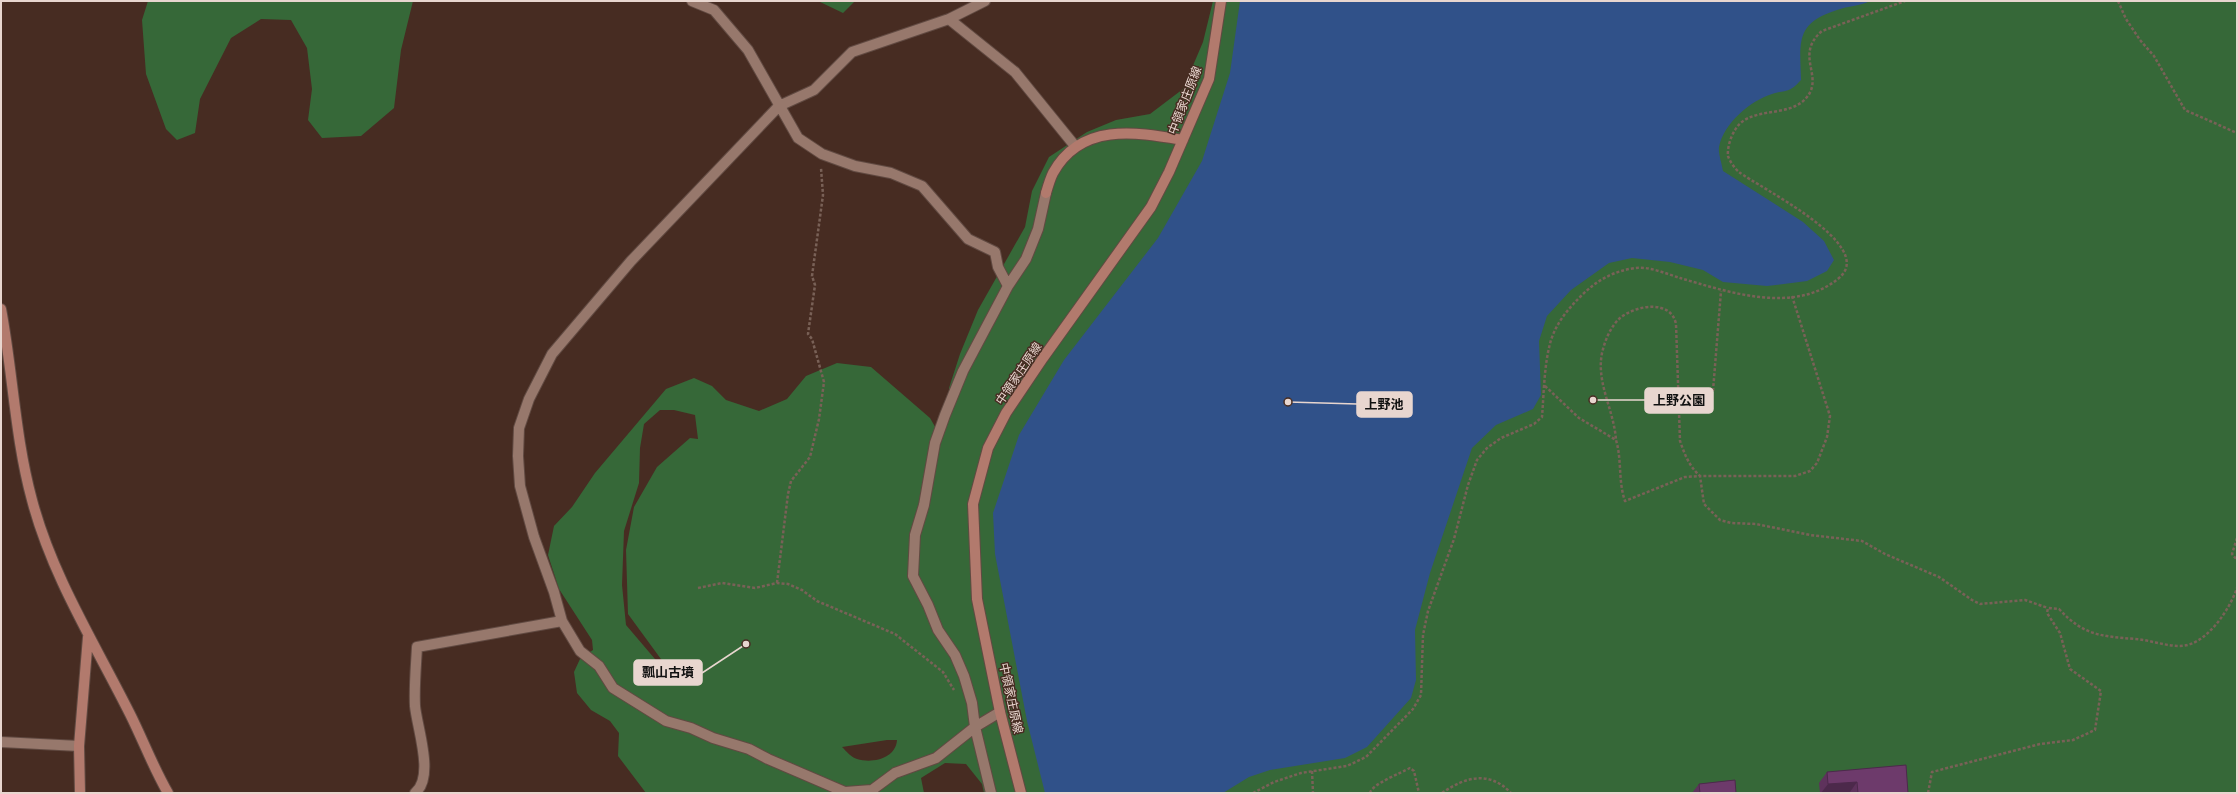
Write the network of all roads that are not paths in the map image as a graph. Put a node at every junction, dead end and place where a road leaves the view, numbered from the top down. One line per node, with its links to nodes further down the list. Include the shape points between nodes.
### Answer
1 (692, 1): 5 (street, via 714,10 748,50)
2 (984, 1): 4 (street)
3 (1221, 1): 6 (main road, 中領家庄原線, via 1209,79)
4 (949, 19): 5 (street, via 852,52 814,90); 7 (street, via 1015,72)
5 (779, 106): 9 (street, via 798,138 822,154 855,166 891,173 922,186 968,240 995,252 998,267); 11 (street, via 673,216 552,354 529,399 519,428 520,486)
6 (1183, 140): 7 (main road, via 1139,132 1114,133); 13 (main road, 中領家庄原線, via 1151,207 1043,358 1006,413 988,448 974,504 974,559 977,599)
7 (1074, 146): 8 (main road, via 1053,172)
8 (1046, 193): 9 (street, via 1038,229 1026,259)
9 (1008, 286): 14 (street, via 963,371 935,443 924,505 915,535 913,576 938,630 955,655 964,676 972,703)
10 (1, 310): 12 (main road, via 14,408 31,499 42,536)
11 (562, 621): 14 (street, via 580,651 598,666 613,688 642,707 666,721 749,749 846,792 872,790 895,773 936,758); 19 (street, via 417,647 415,707 424,757 424,775)
12 (88, 637): 16 (main road); 18 (main road)
13 (1000, 712): 14 (street); 21 (main road, 中領家庄原線)
14 (975, 727): 20 (street)
15 (1, 742): 16 (street)
16 (79, 746): 17 (main road)
17 (80, 793)
18 (168, 793)
19 (415, 793)
20 (991, 793)
21 (1021, 793)

